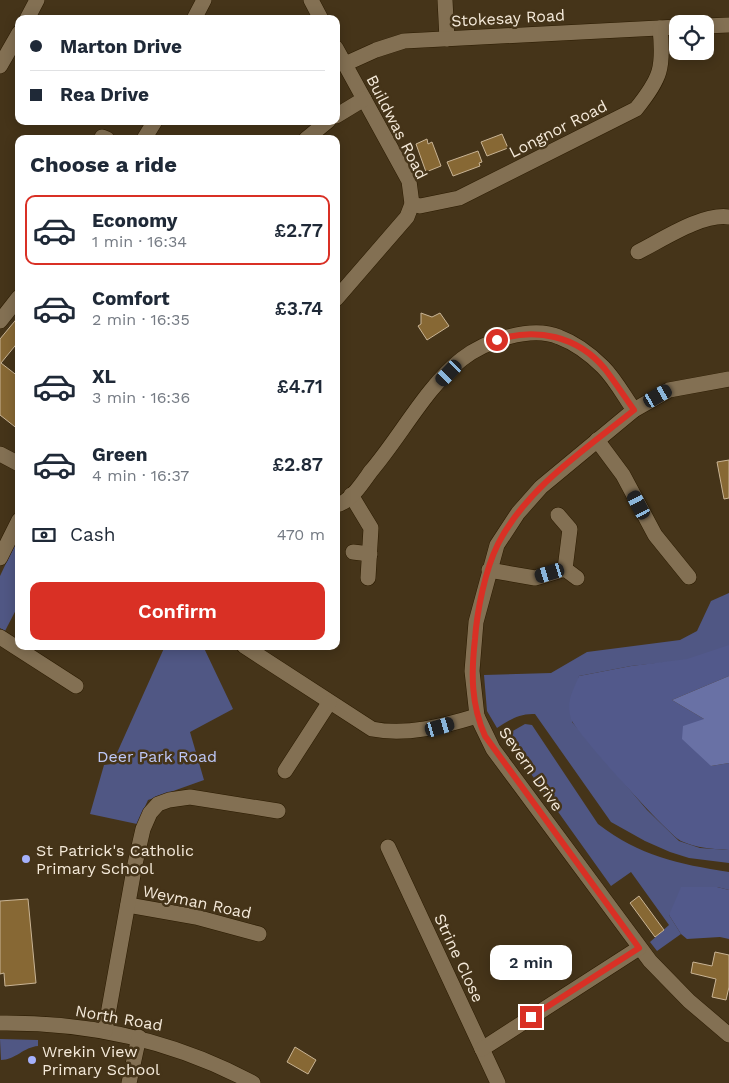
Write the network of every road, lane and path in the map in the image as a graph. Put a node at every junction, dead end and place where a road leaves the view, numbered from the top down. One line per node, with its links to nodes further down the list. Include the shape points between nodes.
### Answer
1 (37, 0): 5 (street)
2 (204, 0): 6 (street)
3 (311, 0): 7 (street)
4 (445, 0): 12 (street)
5 (29, 15)
6 (196, 15)
7 (319, 15)
8 (729, 25): 9 (street)
9 (714, 26)
10 (660, 28): 11 (street, Stokesay Road); 12 (street, Stokesay Road); 21 (street, Longnor Road, via 663,59 654,87 636,109 459,198 420,206)
11 (669, 28)
12 (447, 39): 15 (street, Stokesay Road, via 404,41)
13 (15, 40): 16 (street)
14 (340, 55): 15 (street, Buildwas Road)
15 (345, 64): 17 (street, Buildwas Road)
16 (0, 66)
17 (364, 99): 18 (street); 21 (street, Buildwas Road, via 409,181)
18 (340, 114)
19 (323, 125): 20 (street)
20 (311, 135)
21 (412, 204): 24 (street, Buildwas Road, via 407,217)
22 (729, 216): 23 (street, via 710,218 686,227)
23 (638, 252)
24 (340, 294)
25 (15, 301): 26 (street)
26 (0, 321)
27 (729, 379): 28 (street, Severn Drive, via 669,390)
28 (634, 410): 29 (street, Severn Drive); 32 (street, via 604,367 578,346 558,336 531,333 508,336 486,344 462,359 436,386)
29 (596, 440): 40 (street, Severn Drive, via 541,487 518,513 497,545); 41 (street, via 623,475 655,535)
30 (0, 454): 31 (street)
31 (15, 462)
32 (351, 495): 33 (street); 37 (street, via 371,528)
33 (340, 502)
34 (558, 515): 39 (street, via 570,529)
35 (15, 528): 38 (street)
36 (353, 552): 37 (street)
37 (370, 554): 42 (street)
38 (0, 558)
39 (565, 568): 40 (street, via 535,578); 43 (street)
40 (489, 570): 50 (street, Severn Drive, via 476,622 472,671)
41 (689, 577)
42 (368, 578)
43 (577, 578)
44 (0, 637): 45 (street)
45 (15, 647)
46 (20, 650): 48 (street)
47 (250, 650): 49 (street)
48 (76, 686)
49 (329, 703): 50 (street, via 372,729 384,732 440,727); 51 (street)
50 (477, 716): 56 (street, Severn Drive, via 493,748)
51 (285, 771)
52 (278, 811): 54 (street, via 190,797 158,804 143,829)
53 (388, 847): 61 (street, Strine Close)
54 (128, 905): 55 (street, Weyman Road, via 196,917); 58 (street)
55 (259, 934)
56 (639, 948): 59 (street, Severn Drive, via 690,1001); 61 (street)
57 (0, 1022): 58 (street, North Road)
58 (105, 1031): 60 (street, North Road)
59 (729, 1035)
60 (139, 1037): 62 (street); 63 (street, North Road, via 179,1049)
61 (482, 1049): 64 (street, Strine Close)
62 (129, 1083)
63 (253, 1083)
64 (498, 1083)

